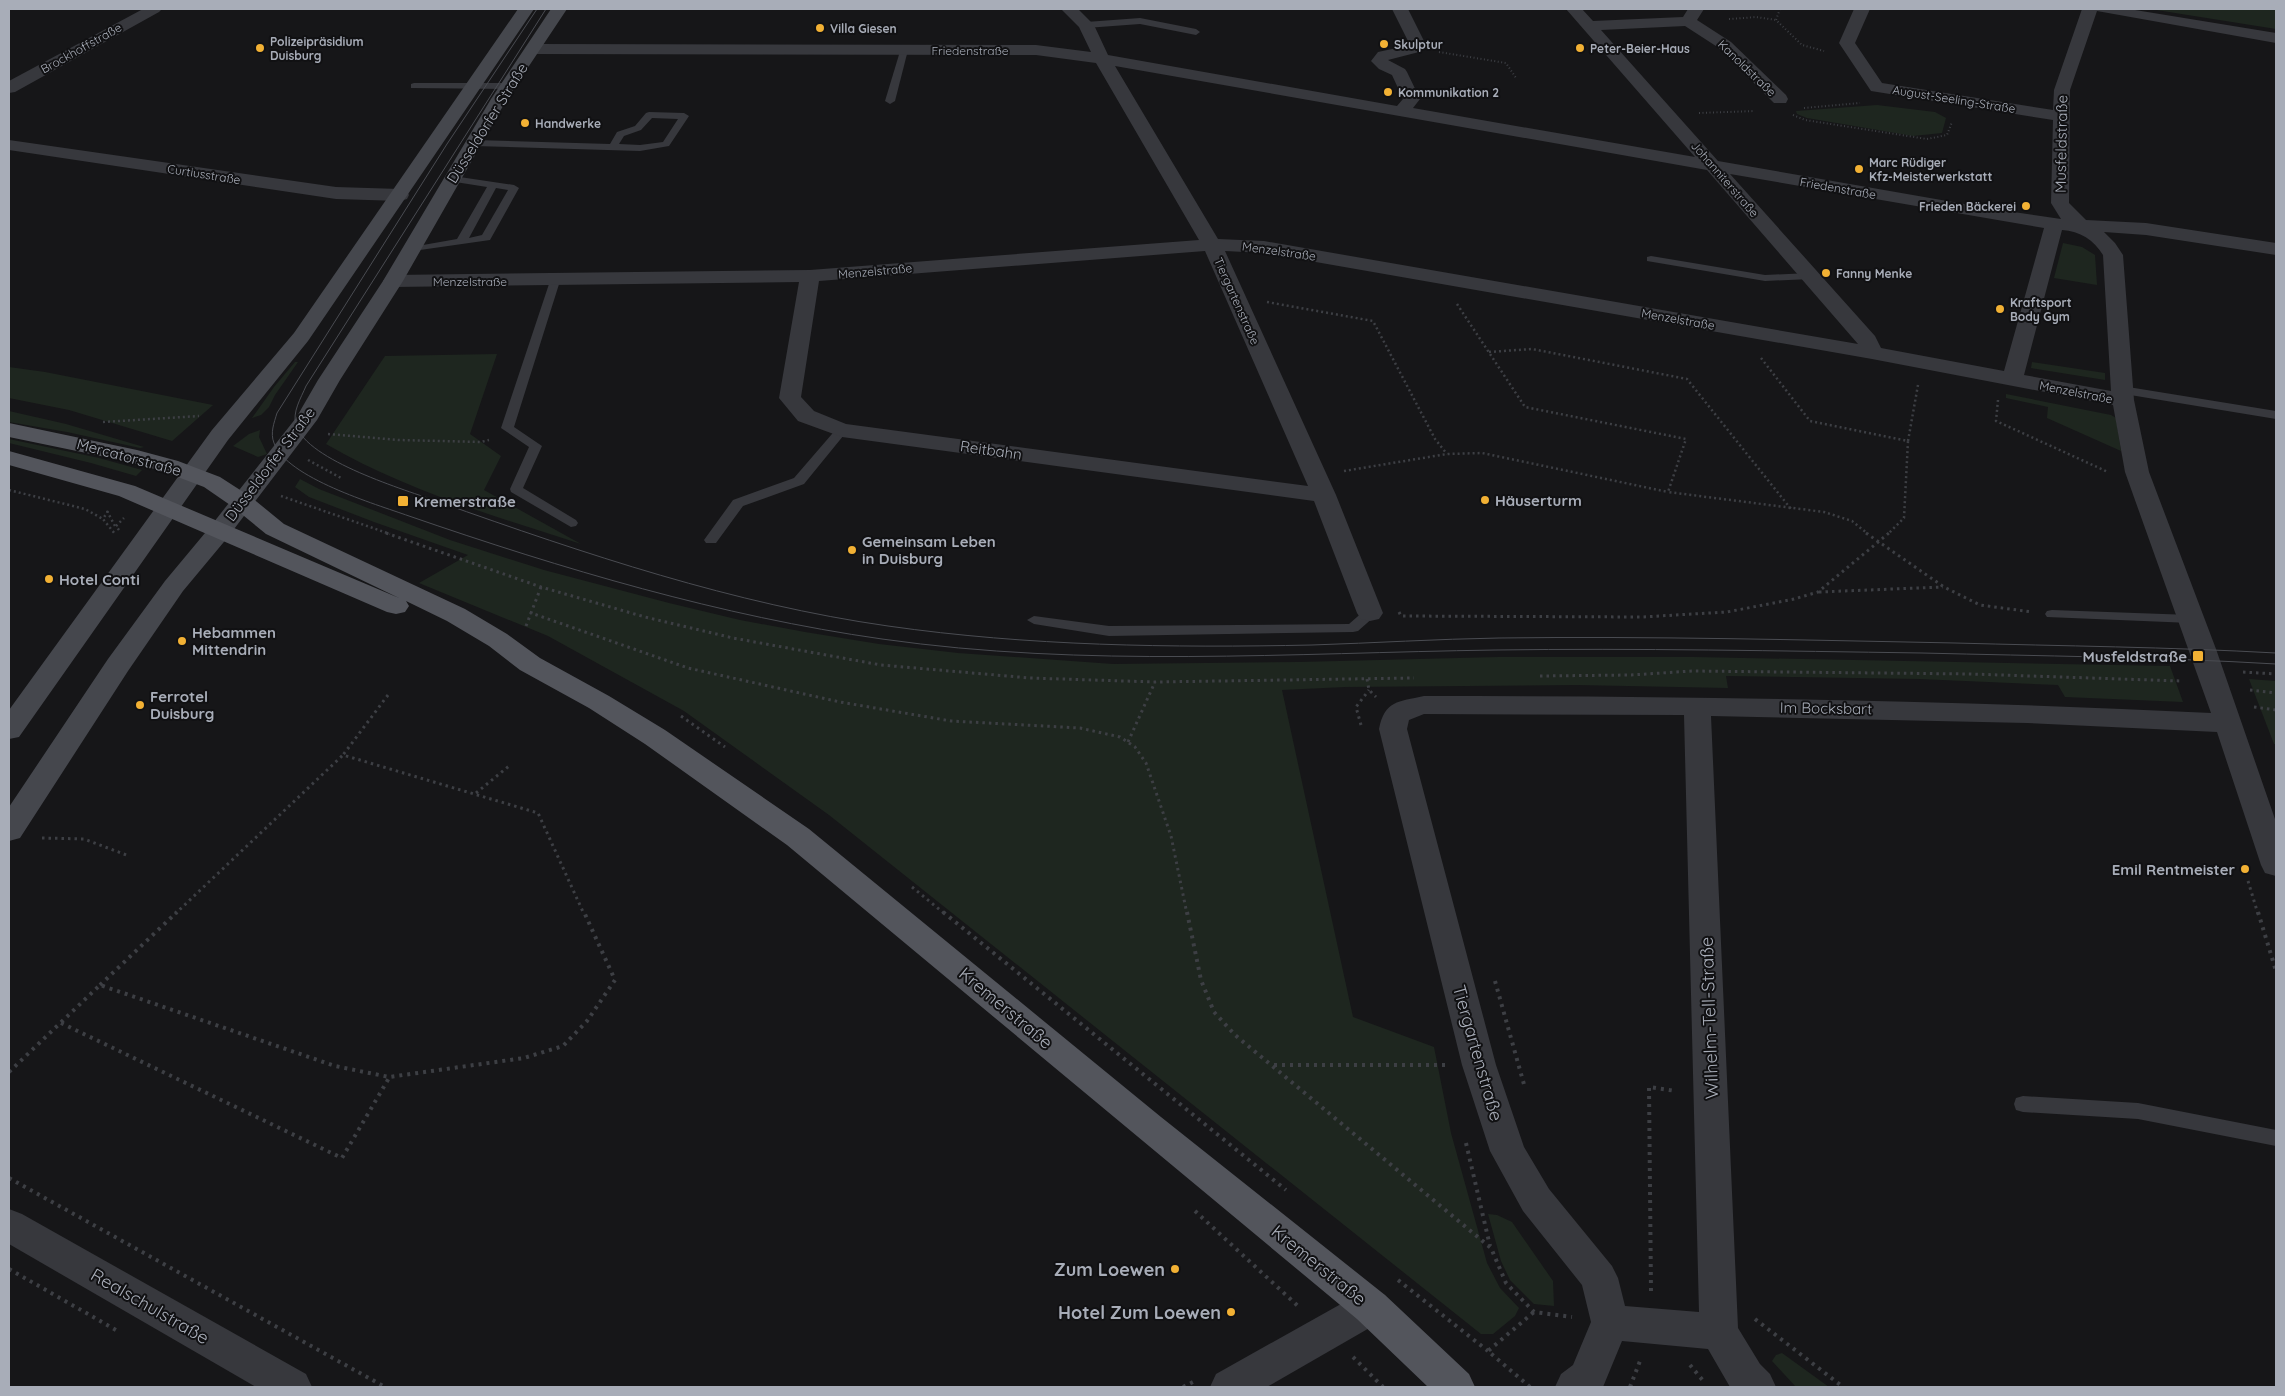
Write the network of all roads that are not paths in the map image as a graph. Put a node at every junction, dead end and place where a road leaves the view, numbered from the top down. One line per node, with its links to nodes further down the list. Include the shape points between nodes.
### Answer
1 (154, 9): 21 (street, Brockhoffstraße)
2 (526, 9): 19 (main road, Düsseldorfer Straße)
3 (559, 9): 15 (main road, Düsseldorfer Straße)
4 (1069, 9): 11 (street, Tiergartenstraße)
5 (1400, 9): 24 (street, via 1416,41 1414,49 1384,55 1379,61 1399,72 1412,99)
6 (1574, 9): 12 (street, Johanniterstraße)
7 (1862, 9): 25 (street, August-Seeling-Straße, via 1847,43 1877,87)
8 (2090, 9): 25 (street, Musfeldstraße, via 2062,90)
9 (2103, 9): 14 (street)
10 (1692, 15): 12 (street, Kanoldstraße); 22 (street, Kanoldstraße)
11 (1086, 25): 13 (lane, via 1140,21); 17 (street, Tiergartenstraße)
12 (1590, 26): 29 (street, Johanniterstraße)
13 (1196, 32)
14 (2276, 38)
15 (533, 49): 16 (street, Friedenstraße); 20 (main road, Düsseldorfer Straße)
16 (904, 50): 17 (street, Friedenstraße, via 1036,50); 23 (lane)
17 (1100, 57): 24 (street, Friedenstraße); 35 (street, Tiergartenstraße)
18 (414, 86): 19 (lane)
19 (474, 86): 20 (lane); 32 (main road, Düsseldorfer Straße)
20 (509, 86): 26 (main road, Düsseldorfer Straße)
21 (9, 88)
22 (1780, 99)
23 (890, 101)
24 (1402, 111): 29 (street, Friedenstraße)
25 (2062, 116): 33 (street, Musfeldstraße, via 2059,199)
26 (474, 143): 28 (lane); 30 (main road, Düsseldorfer Straße)
27 (9, 145): 32 (street, Curtiusstraße, via 336,193)
28 (613, 147): 28 (lane, via 640,148 666,144 684,116 649,115 638,128 620,134)
29 (1715, 167): 33 (street, Friedenstraße, via 1993,215); 40 (street, Johanniterstraße)
30 (453, 179): 31 (lane); 37 (main road, Düsseldorfer Straße)
31 (493, 185): 34 (lane); 34 (lane, via 514,188 486,238)
32 (400, 195): 50 (main road, Düsseldorfer Straße, via 301,337)
33 (2068, 224): 36 (street, Friedenstraße, via 2146,229); 44 (street, via 2052,231); 45 (street, Musfeldstraße, via 2097,234 2113,256)
34 (461, 242): 37 (lane)
35 (1212, 245): 39 (street, Menzelstraße); 43 (street, Menzelstraße, via 1264,247); 51 (street, Tiergartenstraße)
36 (2276, 249)
37 (410, 250): 42 (main road, Düsseldorfer Straße)
38 (1651, 259): 40 (lane, via 1764,278)
39 (810, 276): 41 (street, Menzelstraße); 48 (street, Reitbahn, via 790,398 806,416)
40 (1810, 276): 43 (street, Johanniterstraße, via 1867,341)
41 (555, 280): 42 (street, Menzelstraße); 54 (lane, via 507,428 536,446 516,489)
42 (393, 282): 52 (main road, Düsseldorfer Straße, via 306,420)
43 (1872, 353): 44 (street, Menzelstraße)
44 (2012, 380): 45 (street, Menzelstraße)
45 (2123, 395): 46 (lane); 59 (street, Musfeldstraße, via 2137,472)
46 (2276, 415)
47 (9, 430): 50 (main road, Mercatorstraße, via 92,446)
48 (842, 430): 51 (street, Reitbahn); 56 (lane, via 799,481 738,503)
49 (9, 458): 53 (main road, Mercatorstraße, via 127,490)
50 (192, 473): 52 (main road, Mercatorstraße); 53 (main road, Düsseldorfer Straße)
51 (1324, 495): 57 (street, Tiergartenstraße)
52 (242, 502): 55 (main road, Düsseldorfer Straße); 61 (main road, Kremerstraße, via 275,529 456,615)
53 (166, 509): 55 (main road, Mercatorstraße); 65 (main road, Düsseldorfer Straße)
54 (571, 523)
55 (219, 532): 61 (main road, Kremerstraße, via 384,600 486,649); 66 (main road, Düsseldorfer Straße, via 174,586 118,665)
56 (711, 540)
57 (1370, 613): 60 (lane, via 1353,628 1109,631)
58 (2052, 614): 59 (lane)
59 (2191, 619): 64 (street, Musfeldstraße)
60 (1034, 620)
61 (530, 664): 71 (main road, Kremerstraße, via 655,738 798,837)
62 (1424, 705): 63 (street, Im Bocksbart); 72 (street, Tiergartenstraße, via 1396,715 1393,729 1479,1065 1508,1151 1536,1200 1599,1278)
63 (1696, 705): 64 (street, Im Bocksbart); 73 (street, Wilhelm-Tell-Straße)
64 (2238, 715): 67 (street, Musfeldstraße)
65 (9, 730)
66 (9, 830)
67 (2276, 865)
68 (2022, 1104): 69 (lane, via 2138,1111)
69 (2276, 1138)
70 (9, 1225): 74 (street, Realschulstraße)
71 (1371, 1308): 75 (street); 76 (main road, Kremerstraße)
72 (1610, 1322): 73 (street); 77 (street, via 1587,1378)
73 (1719, 1332): 78 (street, via 1746,1377)
74 (292, 1387)
75 (1230, 1387)
76 (1455, 1387)
77 (1575, 1387)
78 (1756, 1387)

